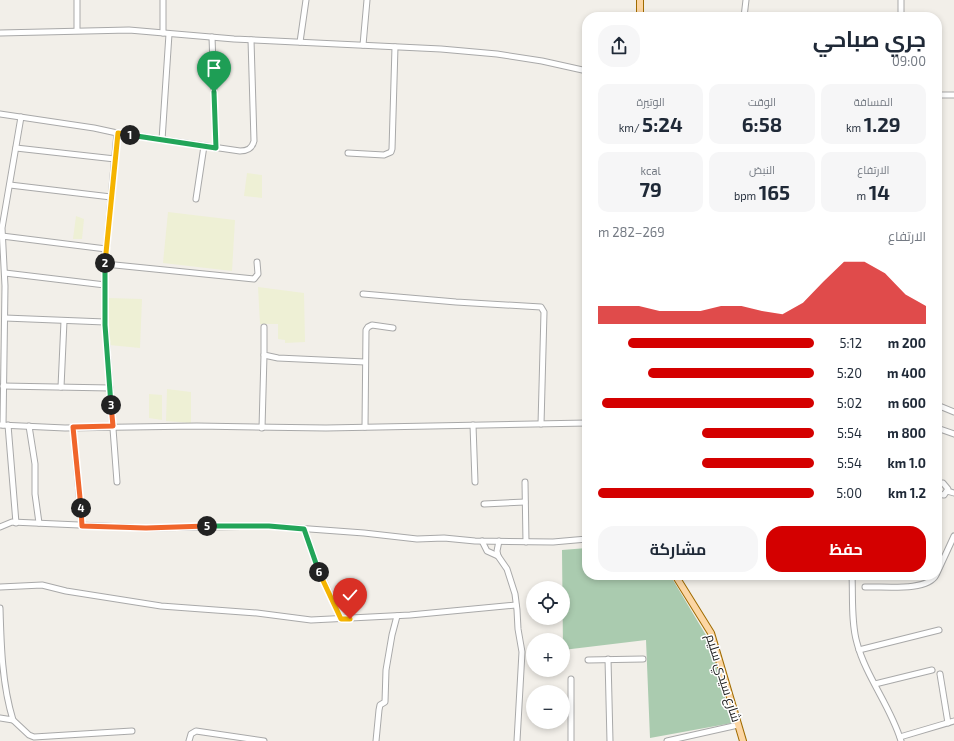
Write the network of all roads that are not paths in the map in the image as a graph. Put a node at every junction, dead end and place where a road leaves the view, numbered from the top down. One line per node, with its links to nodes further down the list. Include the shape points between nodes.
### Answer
1 (77, 0): 11 (street)
2 (163, 0): 13 (street)
3 (306, 0): 17 (street)
4 (367, 0): 18 (street)
5 (640, 0): 8 (main road)
6 (746, 0): 9 (street)
7 (900, 0): 10 (street)
8 (640, 12)
9 (745, 12)
10 (901, 12)
11 (78, 30): 12 (street); 13 (street)
12 (0, 33)
13 (163, 33): 14 (street)
14 (169, 34): 15 (street); 26 (street)
15 (212, 37): 16 (street); 29 (street)
16 (251, 40): 17 (street); 29 (street, via 253,146 246,151)
17 (300, 42): 18 (street)
18 (364, 45): 19 (street)
19 (395, 47): 20 (street, via 497,54); 30 (street, via 391,152 384,155)
20 (582, 69)
21 (954, 94): 22 (street)
22 (942, 95)
23 (0, 114): 24 (street)
24 (21, 117): 25 (street); 28 (street)
25 (118, 133): 26 (street); 31 (street)
26 (162, 140): 27 (street)
27 (204, 146): 29 (street); 34 (street)
28 (16, 148): 31 (street); 32 (street)
29 (216, 148)
30 (348, 153)
31 (115, 159): 33 (street)
32 (10, 184): 33 (street); 35 (street)
33 (111, 197): 37 (street)
34 (196, 199)
35 (1, 228): 36 (street)
36 (2, 236): 37 (street); 40 (street)
37 (106, 249): 39 (street)
38 (257, 262): 39 (street, via 258,274 254,279)
39 (105, 264): 41 (street)
40 (5, 273): 41 (street); 43 (street)
41 (105, 286): 46 (street)
42 (363, 294): 57 (street, via 541,308 544,312)
43 (2, 309): 44 (street)
44 (4, 318): 45 (street); 51 (street)
45 (64, 321): 46 (street); 52 (street)
46 (105, 322): 53 (street)
47 (264, 327): 49 (street)
48 (393, 328): 50 (street, via 368,326)
49 (264, 355): 50 (street, via 278,358); 64 (street)
50 (365, 362): 63 (street)
51 (3, 386): 52 (street); 58 (street)
52 (61, 387): 53 (street)
53 (110, 388): 61 (street)
54 (942, 407): 55 (street)
55 (954, 412)
56 (582, 423): 57 (street)
57 (541, 424): 59 (street)
58 (4, 425): 60 (street); 76 (street)
59 (473, 425): 63 (street); 68 (street)
60 (29, 426): 62 (street); 77 (street)
61 (113, 426): 62 (street); 64 (street); 67 (street)
62 (73, 427): 79 (street)
63 (365, 427): 64 (street)
64 (262, 428)
65 (942, 430): 66 (street)
66 (954, 434)
67 (117, 482)
68 (475, 482)
69 (525, 482): 74 (street)
70 (942, 482): 71 (street)
71 (947, 491): 72 (street); 73 (street)
72 (954, 493)
73 (942, 494)
74 (525, 502): 75 (street); 85 (street)
75 (484, 504)
76 (16, 523): 77 (street); 78 (street)
77 (39, 523): 79 (street)
78 (0, 526)
79 (82, 526): 80 (street, via 244,526)
80 (304, 529): 83 (street, via 417,539); 96 (street, via 317,566)
81 (954, 536): 87 (street)
82 (582, 539): 85 (street)
83 (482, 541): 84 (street); 86 (street, via 487,552)
84 (499, 541): 85 (street); 86 (street)
85 (526, 542)
86 (498, 556): 93 (street, via 510,576)
87 (942, 561)
88 (678, 580): 110 (main road, شارع سيدي سليم, via 711,633)
89 (852, 580): 98 (street, via 855,631)
90 (931, 580): 92 (street, via 918,586)
91 (0, 587): 96 (street, via 42,585 195,609 311,620)
92 (865, 587)
93 (516, 605): 95 (street); 116 (street, via 522,664)
94 (0, 608): 107 (street, via 3,661)
95 (397, 616): 96 (street); 115 (street, via 386,670 385,702 379,710)
96 (341, 619)
97 (939, 630): 98 (street)
98 (859, 650): 105 (street)
99 (608, 659): 100 (street); 101 (street); 118 (street)
100 (643, 659)
101 (588, 660)
102 (932, 670): 105 (street)
103 (940, 674): 109 (street)
104 (571, 679): 117 (street)
105 (875, 684): 112 (street)
106 (0, 718): 107 (street)
107 (13, 720): 111 (street, via 25,733 34,737)
108 (954, 721): 109 (street)
109 (948, 723): 112 (street)
110 (738, 725): 119 (street); 120 (main road, شارع سيدي سليم)
111 (132, 731)
112 (901, 739)
113 (189, 741): 114 (street, via 191,734 196,731)
114 (264, 741)
115 (376, 741)
116 (517, 741)
117 (571, 741)
118 (610, 741)
119 (667, 741)
120 (743, 741)

